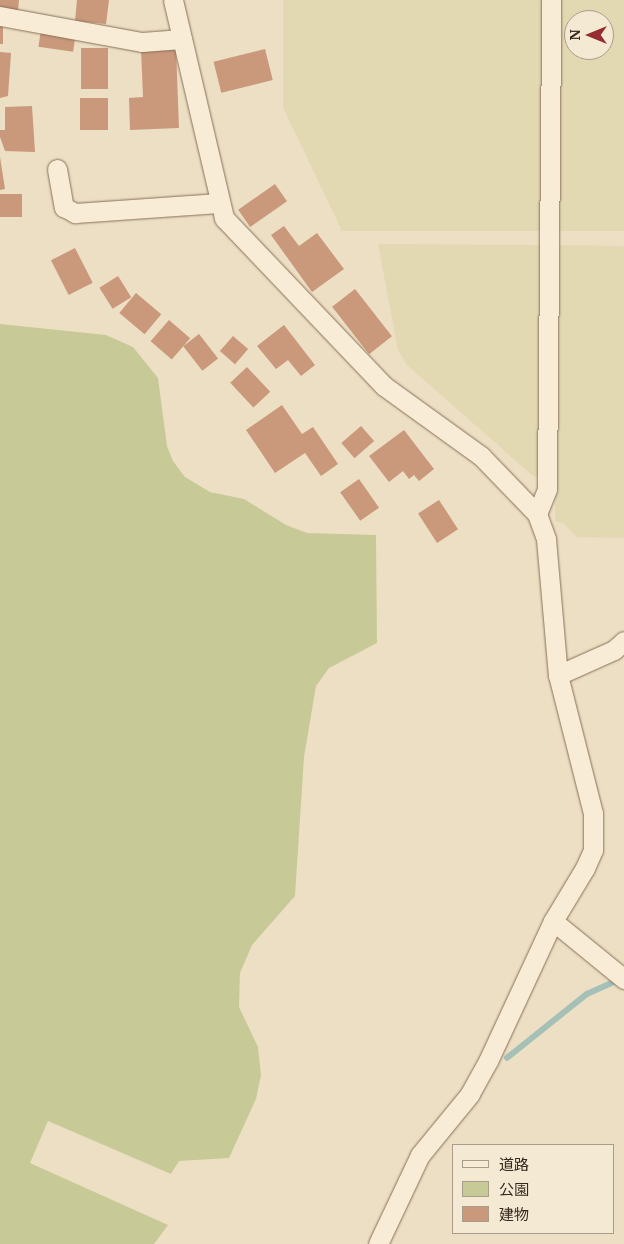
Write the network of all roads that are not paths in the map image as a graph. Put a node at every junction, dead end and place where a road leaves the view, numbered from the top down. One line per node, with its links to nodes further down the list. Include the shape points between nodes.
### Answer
1 (172, 0): 4 (street)
2 (552, 0): 7 (street, via 547,489)
3 (0, 16): 4 (street, via 142,42)
4 (182, 39): 6 (street, via 203,120)
5 (58, 169): 6 (street, via 64,207 76,213)
6 (219, 203): 7 (street, via 224,218 384,386 481,456)
7 (537, 514): 9 (street, via 546,539)
8 (624, 641): 9 (street, via 614,650)
9 (558, 675): 10 (street, via 596,834 593,850)
10 (553, 921): 11 (street); 12 (street, via 488,1061 470,1094 420,1155)
11 (624, 979)
12 (378, 1244)

